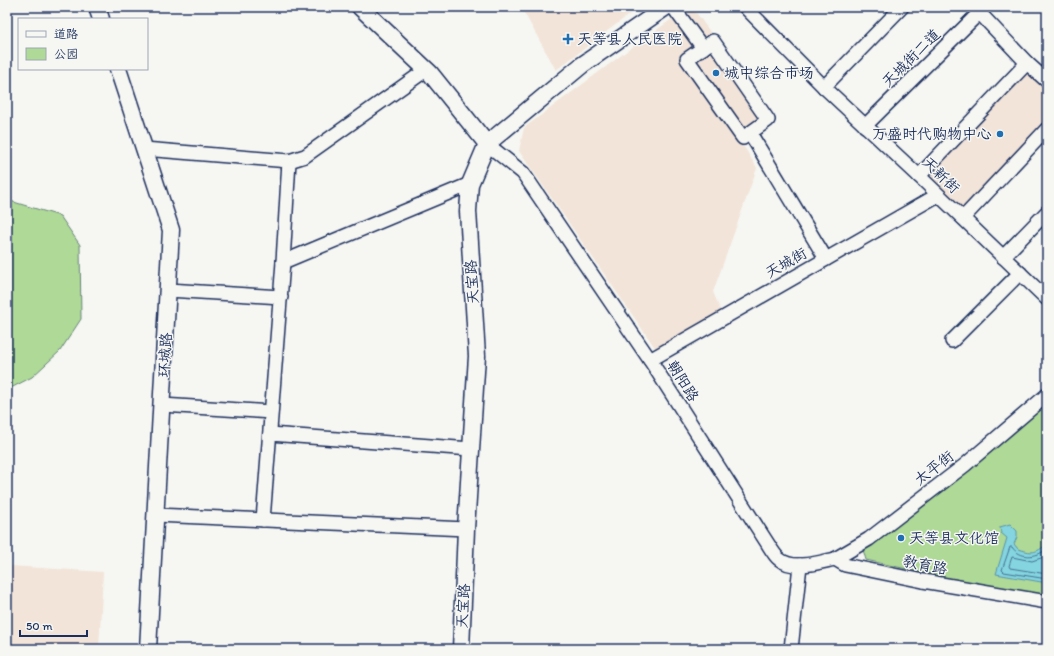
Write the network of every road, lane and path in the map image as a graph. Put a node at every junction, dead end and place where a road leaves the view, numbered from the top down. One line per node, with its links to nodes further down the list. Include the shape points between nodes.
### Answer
1 (97, 7): 8 (main road)
2 (360, 7): 12 (main road)
3 (666, 7): 18 (main road, 天宝路, via 582,65)
4 (673, 7): 9 (street)
5 (745, 7): 14 (street, 天新街)
6 (902, 7): 14 (street)
7 (977, 10): 10 (street); 15 (street, 天城街二道)
8 (101, 18)
9 (703, 48): 17 (street, via 687,59 743,138); 17 (street, via 713,41 768,120)
10 (1027, 63): 13 (street); 21 (street)
11 (118, 70): 19 (main road, 环城路)
12 (426, 70): 18 (main road); 20 (street, via 305,156)
13 (1047, 81)
14 (824, 86): 15 (street, 天新街)
15 (865, 126): 21 (street, 天新街)
16 (1047, 129): 25 (street)
17 (750, 133): 27 (street)
18 (487, 144): 22 (main road, 天宝路); 34 (street, 朝阳路, via 523,173)
19 (144, 149): 20 (street); 30 (main road, 环城路, via 172,230)
20 (289, 161): 28 (street)
21 (919, 176): 23 (street, 天新街)
22 (470, 184): 28 (street); 39 (main road, 天宝路, via 468,211 477,356)
23 (938, 195): 25 (street, 天新街); 27 (street, 天城街)
24 (1047, 212): 26 (street)
25 (963, 218): 26 (street, 天新街)
26 (1003, 257): 29 (street, 天新街)
27 (826, 259): 34 (street, 天城街)
28 (283, 262): 32 (street)
29 (1020, 273): 31 (street, 天新街); 33 (street)
30 (168, 290): 32 (street); 36 (main road, 环城路)
31 (1045, 293)
32 (280, 297): 37 (street)
33 (952, 341)
34 (650, 360): 44 (street, 朝阳路, via 766,542 779,559)
35 (1047, 395): 43 (street, 太平街, via 965,465 869,539)
36 (162, 405): 37 (street); 40 (main road, 环城路)
37 (271, 412): 38 (street)
38 (270, 434): 39 (street); 41 (street)
39 (471, 449): 42 (main road, 天宝路)
40 (156, 515): 41 (street); 46 (main road, 环城路)
41 (263, 520): 42 (street)
42 (466, 529): 47 (main road, 天宝路)
43 (835, 559): 44 (street); 45 (street, 教育路, via 845,565)
44 (800, 565): 48 (street)
45 (1047, 602)
46 (148, 649)
47 (461, 649)
48 (791, 649)

